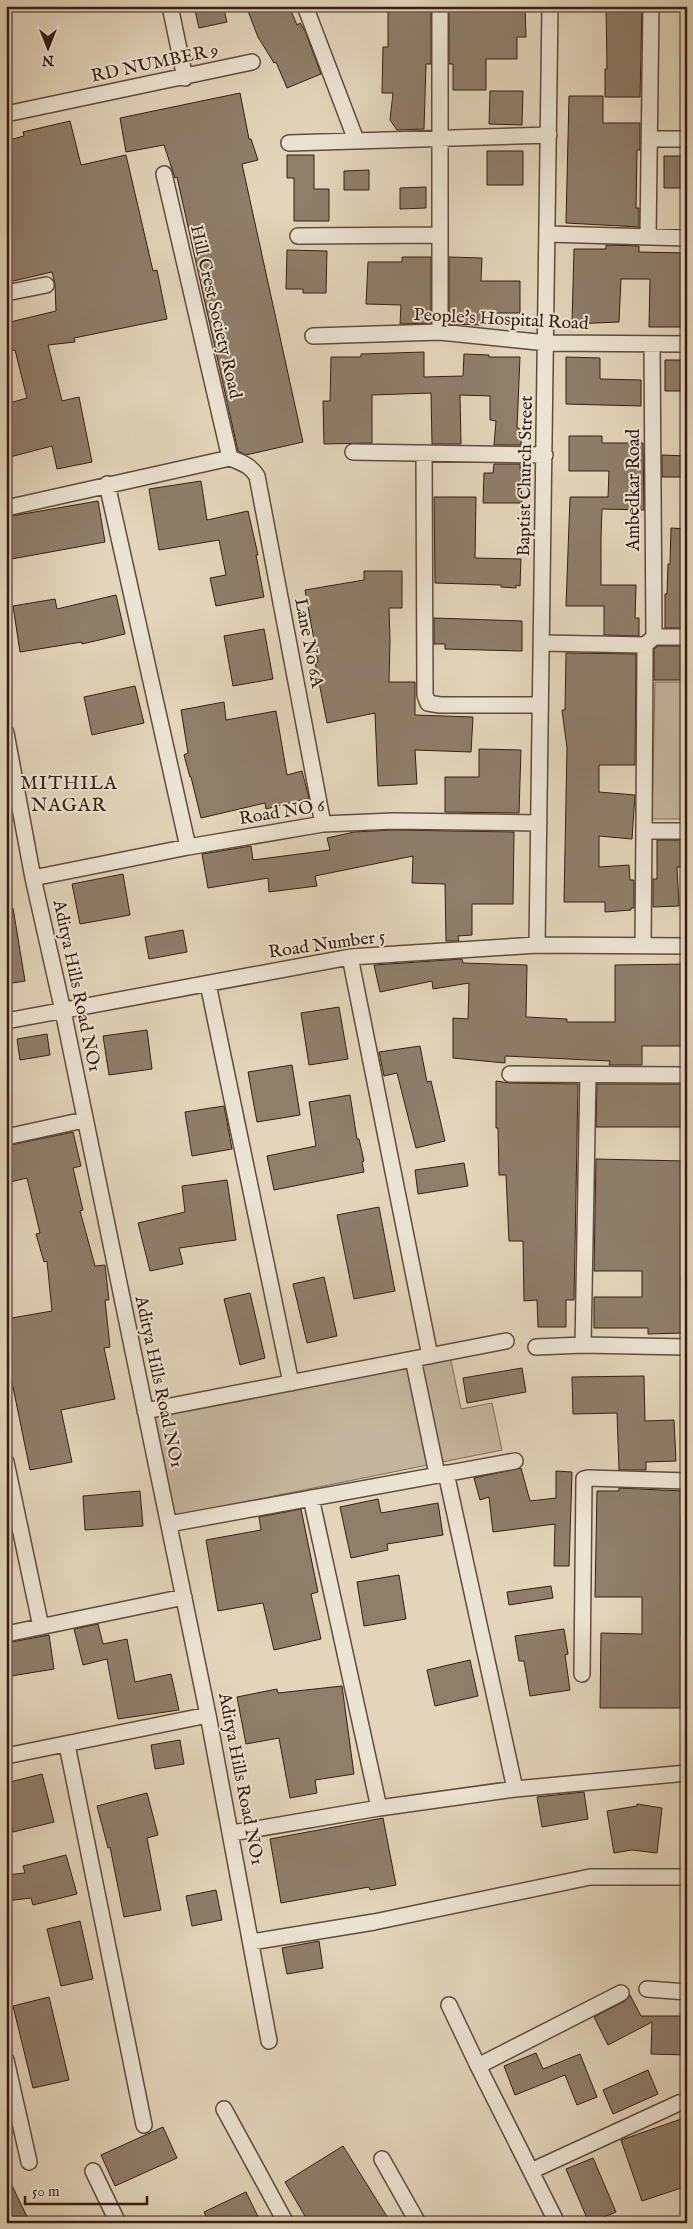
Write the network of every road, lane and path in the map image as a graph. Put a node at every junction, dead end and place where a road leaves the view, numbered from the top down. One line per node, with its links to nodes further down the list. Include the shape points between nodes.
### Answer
1 (170, 6): 7 (street)
2 (305, 6): 13 (street)
3 (440, 6): 10 (street)
4 (550, 6): 9 (street, Baptist Church Street)
5 (651, 6): 11 (street)
6 (252, 62): 7 (street, RD NUMBER 9)
7 (185, 78): 8 (street, RD NUMBER 9)
8 (6, 114)
9 (548, 135): 10 (street); 16 (street, Baptist Church Street)
10 (440, 138): 13 (street); 17 (street)
11 (649, 139): 12 (street); 19 (street)
12 (687, 139)
13 (356, 140): 14 (street)
14 (289, 143)
15 (164, 174): 31 (street, Hill Crest Society Road)
16 (548, 234): 19 (street); 25 (street, Baptist Church Street)
17 (440, 235): 18 (street); 23 (street)
18 (298, 236)
19 (648, 237): 20 (street)
20 (687, 238)
21 (46, 285): 22 (street)
22 (6, 293)
23 (440, 332): 24 (street, People's Hospital Road); 25 (street, People's Hospital Road)
24 (314, 336)
25 (547, 343): 26 (street, People's Hospital Road); 30 (street, Baptist Church Street)
26 (652, 344): 27 (street, People's Hospital Road); 35 (street, Ambedkar Road)
27 (687, 344)
28 (354, 452): 29 (street)
29 (424, 453): 30 (street); 37 (street, via 425,695 428,703)
30 (545, 455): 36 (street, Baptist Church Street)
31 (230, 458): 32 (street); 40 (street, Lane No 6A, via 246,464 257,476)
32 (107, 484): 33 (street); 43 (street)
33 (6, 508)
34 (687, 637): 35 (street)
35 (649, 641): 36 (street); 41 (street, Ambedkar Road)
36 (542, 643): 37 (street, Baptist Church Street)
37 (540, 705): 39 (street, Baptist Church Street)
38 (6, 733): 44 (street, Aditya Hills Road NO1)
39 (540, 823): 40 (street, Road NO 6, via 394,821); 46 (street, Baptist Church Street)
40 (323, 824): 43 (street, Road NO 6)
41 (644, 831): 42 (street); 45 (street, Ambedkar Road)
42 (687, 831)
43 (188, 847): 44 (street, Road NO 6)
44 (34, 878): 50 (street, Aditya Hills Road NO1)
45 (643, 944): 46 (street, Road Number 5); 47 (street, Road Number 5)
46 (537, 945): 48 (street, Road Number 5)
47 (687, 946)
48 (350, 957): 49 (street, Road Number 5); 61 (street)
49 (208, 984): 50 (street, Road Number 5); 63 (street)
50 (63, 1012): 51 (street, Road Number 5); 55 (street, Aditya Hills Road NO1)
51 (6, 1021)
52 (510, 1074): 53 (street)
53 (588, 1075): 54 (street); 58 (street)
54 (687, 1075)
55 (84, 1120): 56 (street); 64 (street, Aditya Hills Road NO1)
56 (6, 1137)
57 (506, 1341): 61 (street)
58 (583, 1345): 59 (street); 60 (street)
59 (536, 1347)
60 (687, 1347)
61 (430, 1356): 62 (street)
62 (413, 1359): 63 (street); 67 (street)
63 (291, 1383): 64 (street)
64 (145, 1411): 70 (street, Aditya Hills Road NO1)
65 (515, 1461): 67 (street)
66 (6, 1462): 72 (street)
67 (441, 1474): 69 (street); 79 (street)
68 (687, 1481): 74 (street, via 584,1479)
69 (311, 1498): 70 (street); 80 (street)
70 (168, 1524): 71 (street, Aditya Hills Road NO1)
71 (184, 1597): 72 (street); 75 (street, Aditya Hills Road NO1)
72 (41, 1627): 73 (street)
73 (6, 1634)
74 (582, 1674)
75 (208, 1715): 76 (street); 81 (street, Aditya Hills Road NO1)
76 (67, 1745): 77 (street); 93 (street)
77 (6, 1756)
78 (687, 1773): 79 (street)
79 (515, 1788): 80 (street)
80 (379, 1808): 81 (street)
81 (232, 1834): 83 (street, Aditya Hills Road NO1)
82 (687, 1877): 83 (street, via 590,1877 374,1922)
83 (252, 1942): 88 (street, Aditya Hills Road NO1)
84 (647, 1989): 85 (street)
85 (687, 1992)
86 (620, 1994): 90 (street)
87 (448, 2005): 90 (street)
88 (269, 2041)
89 (6, 2060): 95 (street)
90 (478, 2066): 97 (street)
91 (687, 2102): 97 (street)
92 (224, 2108): 99 (street)
93 (144, 2125)
94 (382, 2159): 100 (street)
95 (29, 2162)
96 (93, 2171): 98 (street)
97 (531, 2171): 101 (street)
98 (118, 2223)
99 (286, 2223)
100 (418, 2223)
101 (556, 2223)

